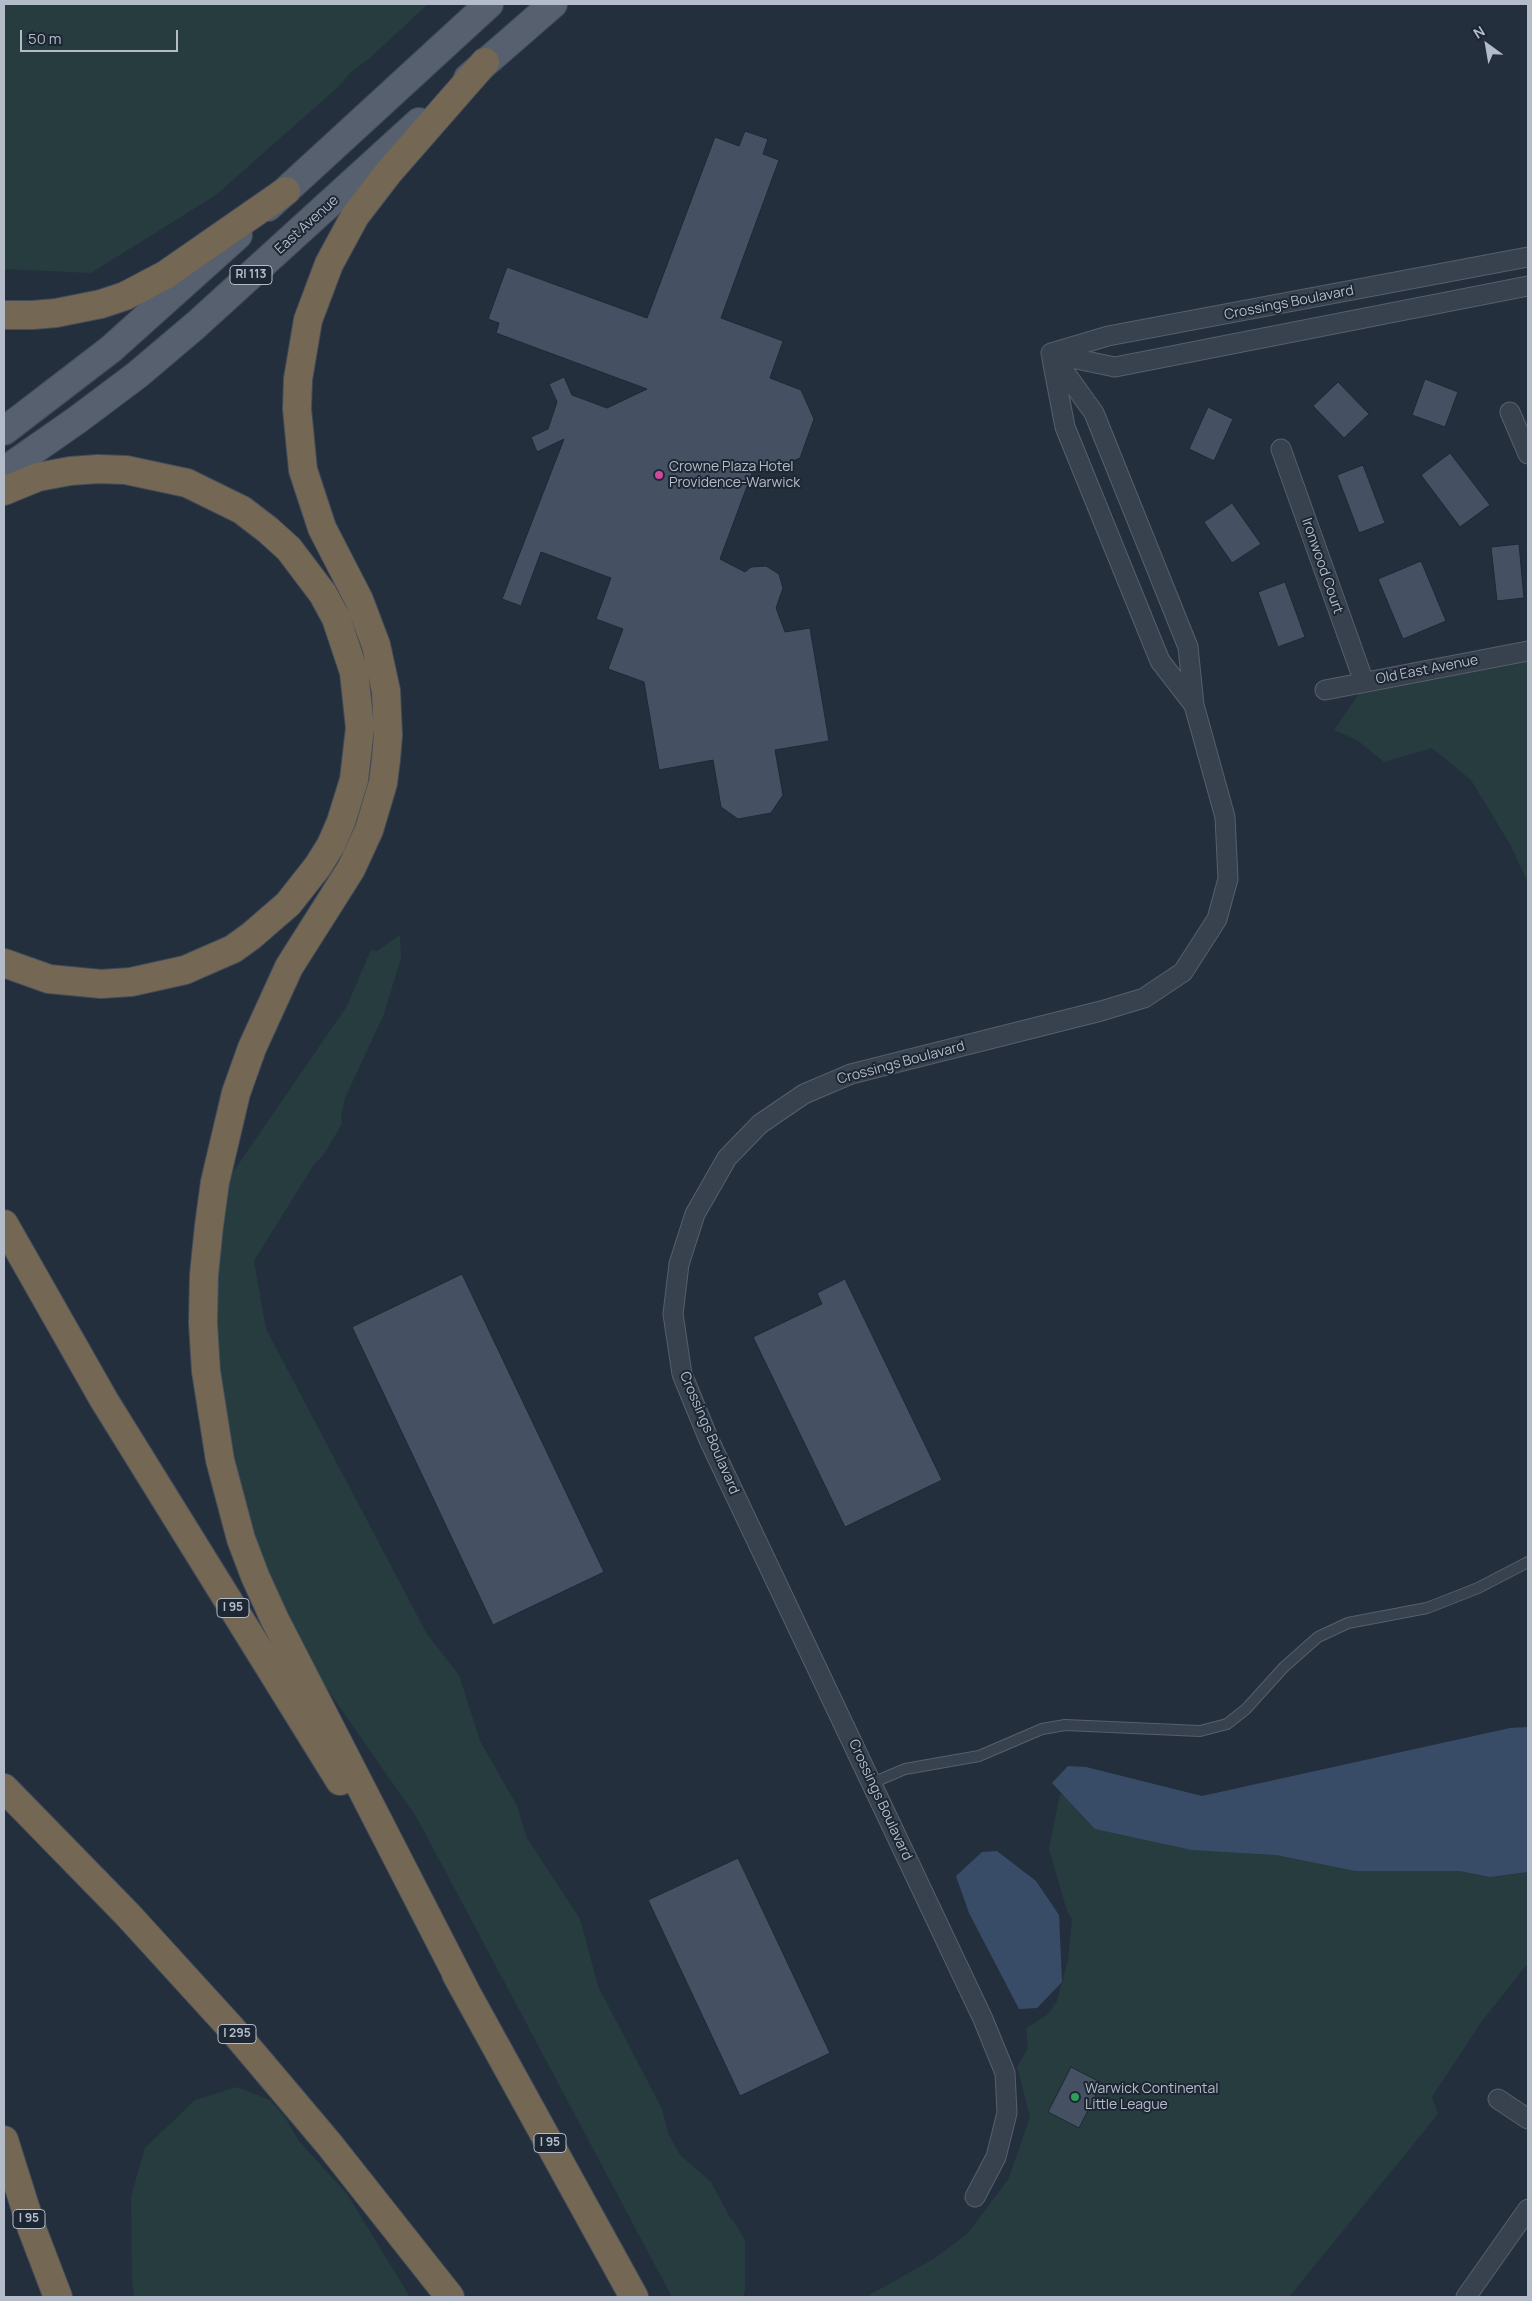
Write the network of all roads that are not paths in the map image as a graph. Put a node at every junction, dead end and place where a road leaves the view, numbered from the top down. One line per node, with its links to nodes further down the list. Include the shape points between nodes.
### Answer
1 (489, 4): 4 (main road, RI 113)
2 (553, 4): 3 (main road, East Avenue / RI 113)
3 (485, 62): 13 (main road, East Avenue / RI 113, via 196,325 92,409); 24 (highway, via 388,172 355,216 329,264 308,320 297,401 303,470 322,528 359,600 376,645 386,691 386,759 377,808 366,836 351,868 288,967 236,1093 215,1182 204,1275 203,1323 211,1416 220,1460 241,1539 255,1576)
4 (286, 191): 7 (highway, via 165,275 125,296 56,313); 10 (main road, RI 113, via 112,349)
5 (1528, 257): 8 (street, Crossings Boulavard, via 1108,336)
6 (1528, 286): 8 (street, Crossings Boulavard, via 1115,368)
7 (4, 315)
8 (1051, 353): 18 (street, Crossings Boulavard, via 1065,427 1149,634 1160,661); 18 (street, Crossings Boulavard, via 1094,413 1188,647)
9 (1510, 412): 12 (street)
10 (4, 431)
11 (1281, 449): 16 (street, Ironwood Court)
12 (1528, 454)
13 (4, 472)
14 (4, 491): 19 (highway, via 38,477 70,470 126,470 187,484 242,510 289,549 323,594 346,644 354,672 360,728 354,780 342,822 331,845 288,904 239,944 210,961 185,970 131,982 66,981)
15 (1528, 651): 16 (street, Old East Avenue)
16 (1364, 682): 17 (street, Old East Avenue)
17 (1325, 690)
18 (1194, 705): 22 (street, Crossings Boulavard, via 1225,817 1228,879 1217,919 1183,972 1144,998 851,1074 804,1094 760,1124 727,1158 695,1214 679,1264 673,1314 682,1374 709,1440)
19 (4, 963)
20 (4, 1224): 24 (highway, I 95, via 104,1400)
21 (1528, 1562): 22 (lane, via 1478,1588 1428,1608 1348,1623 1318,1637 1227,1724 1200,1731 1065,1726 1042,1729 979,1756 905,1769)
22 (872, 1783): 28 (street, Crossings Boulavard, via 984,2019 1005,2073 1007,2114 996,2157)
23 (4, 1788): 31 (highway, I 295, via 128,1915 231,2028 341,2159)
24 (465, 1990): 32 (highway, I 95)
25 (1498, 2100): 26 (street)
26 (1528, 2119)
27 (4, 2140): 30 (highway, I 95)
28 (975, 2197)
29 (1528, 2209): 33 (street)
30 (58, 2297)
31 (450, 2297)
32 (634, 2297)
33 (1466, 2297)

